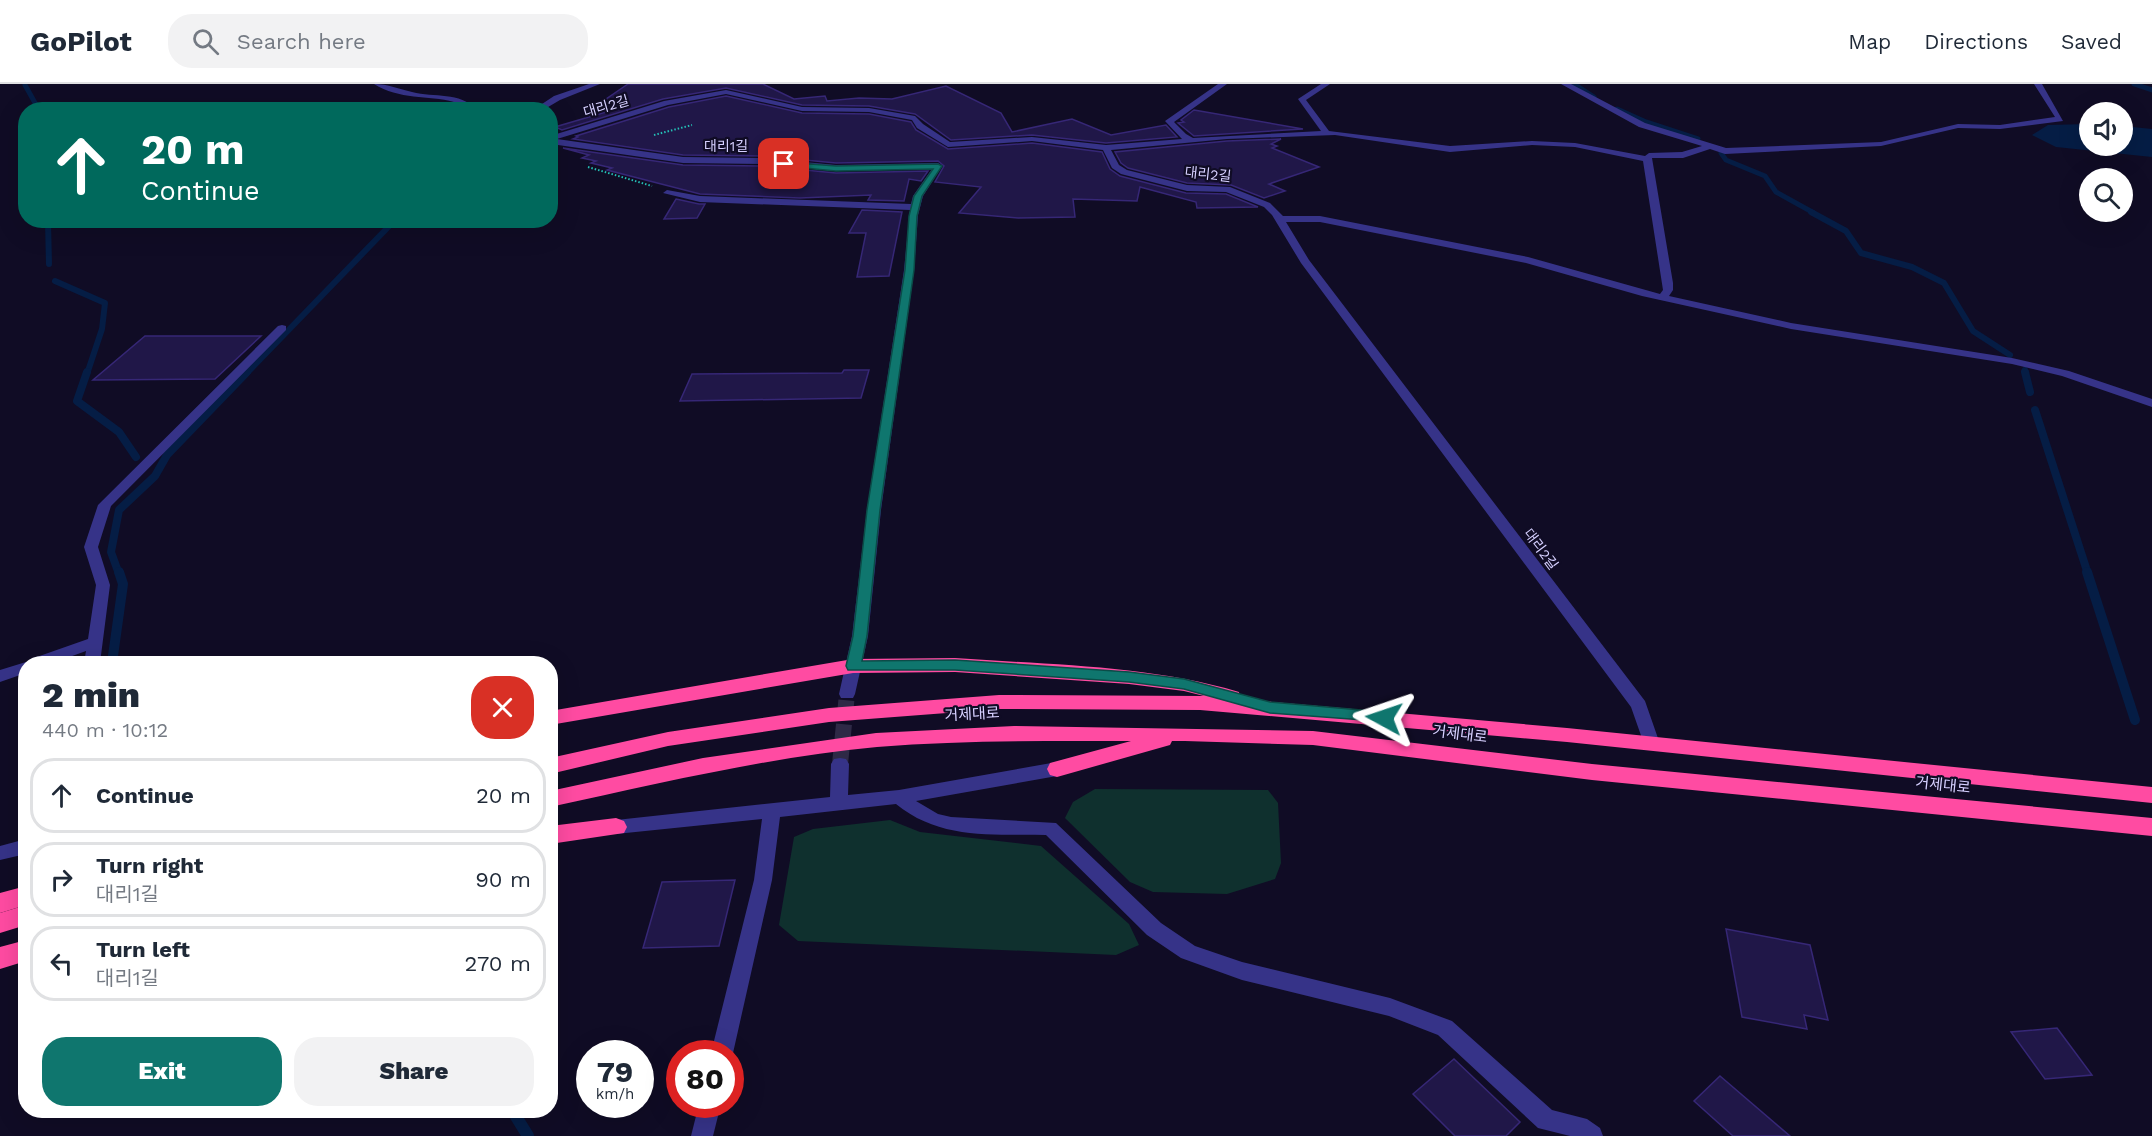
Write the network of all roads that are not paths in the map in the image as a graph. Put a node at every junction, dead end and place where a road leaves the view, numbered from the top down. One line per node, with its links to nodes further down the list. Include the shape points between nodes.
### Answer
1 (378, 84): 8 (street, via 422,97)
2 (596, 84): 9 (street)
3 (1223, 84): 12 (street, via 1169,121)
4 (1326, 84): 10 (street, via 1302,99)
5 (1565, 84): 15 (street, via 1642,125)
6 (2038, 84): 15 (street, via 2060,119 2000,127 1958,126 1881,144 1725,151)
7 (708, 89): 11 (street, 대리2길); 14 (street, 대리2길, via 802,109 869,110 915,118 920,126)
8 (462, 102)
9 (550, 102)
10 (1327, 133): 12 (street); 17 (street, via 1450,149 1532,142 1575,145)
11 (558, 136)
12 (1194, 141): 16 (street)
13 (558, 143): 18 (street, 대리1길, via 683,160 762,160 836,168)
14 (948, 144): 16 (street, via 1032,139); 18 (street)
15 (1712, 147): 17 (street)
16 (1106, 148): 21 (street, 대리2길, via 1114,166 1124,172 1187,188 1227,189 1267,205)
17 (1647, 159): 22 (street, via 1668,283)
18 (938, 166): 20 (street)
19 (668, 193): 20 (street, via 700,199)
20 (915, 207): 28 (street)
21 (1279, 219): 22 (street, via 1320,219 1528,260); 35 (street, 대리2길, via 1305,261 1639,705)
22 (1663, 298): 24 (street, via 1838,335 2012,361 2065,373)
23 (282, 328): 25 (street, via 105,505 92,547 104,585)
24 (2152, 403)
25 (95, 642): 26 (street); 27 (street)
26 (56, 656)
27 (93, 656)
28 (853, 666): 31 (street); 32 (highway, via 955,665 1129,677 1184,684); 33 (highway)
29 (18, 670): 30 (street)
30 (0, 676)
31 (848, 694)
32 (1270, 707): 35 (highway, 거제대로); 36 (highway, 거제대로, via 999,702 829,715 668,739)
33 (558, 717)
34 (1185, 734): 38 (highway); 41 (highway, 거제대로, via 1014,733 876,740 703,766); 45 (highway, 거제대로, via 1313,738 1592,772)
35 (1652, 744): 39 (highway, 거제대로)
36 (558, 764)
37 (840, 764): 42 (street)
38 (1057, 769): 40 (street)
39 (2152, 795)
40 (898, 796): 42 (street); 58 (street, via 910,808 939,822 988,830 1016,826 1050,828 1138,915 1188,952 1242,970 1390,1007 1445,1028 1546,1119)
41 (558, 797)
42 (839, 804): 43 (street)
43 (772, 812): 44 (street); 55 (street, via 763,880)
44 (616, 827): 46 (highway)
45 (2152, 827)
46 (558, 835)
47 (18, 848): 48 (street)
48 (0, 853)
49 (18, 897): 50 (highway)
50 (0, 903)
51 (18, 917): 52 (highway)
52 (0, 923)
53 (18, 952): 54 (highway)
54 (0, 958)
55 (725, 1040)
56 (706, 1118): 57 (street)
57 (702, 1136)
58 (1592, 1136)

